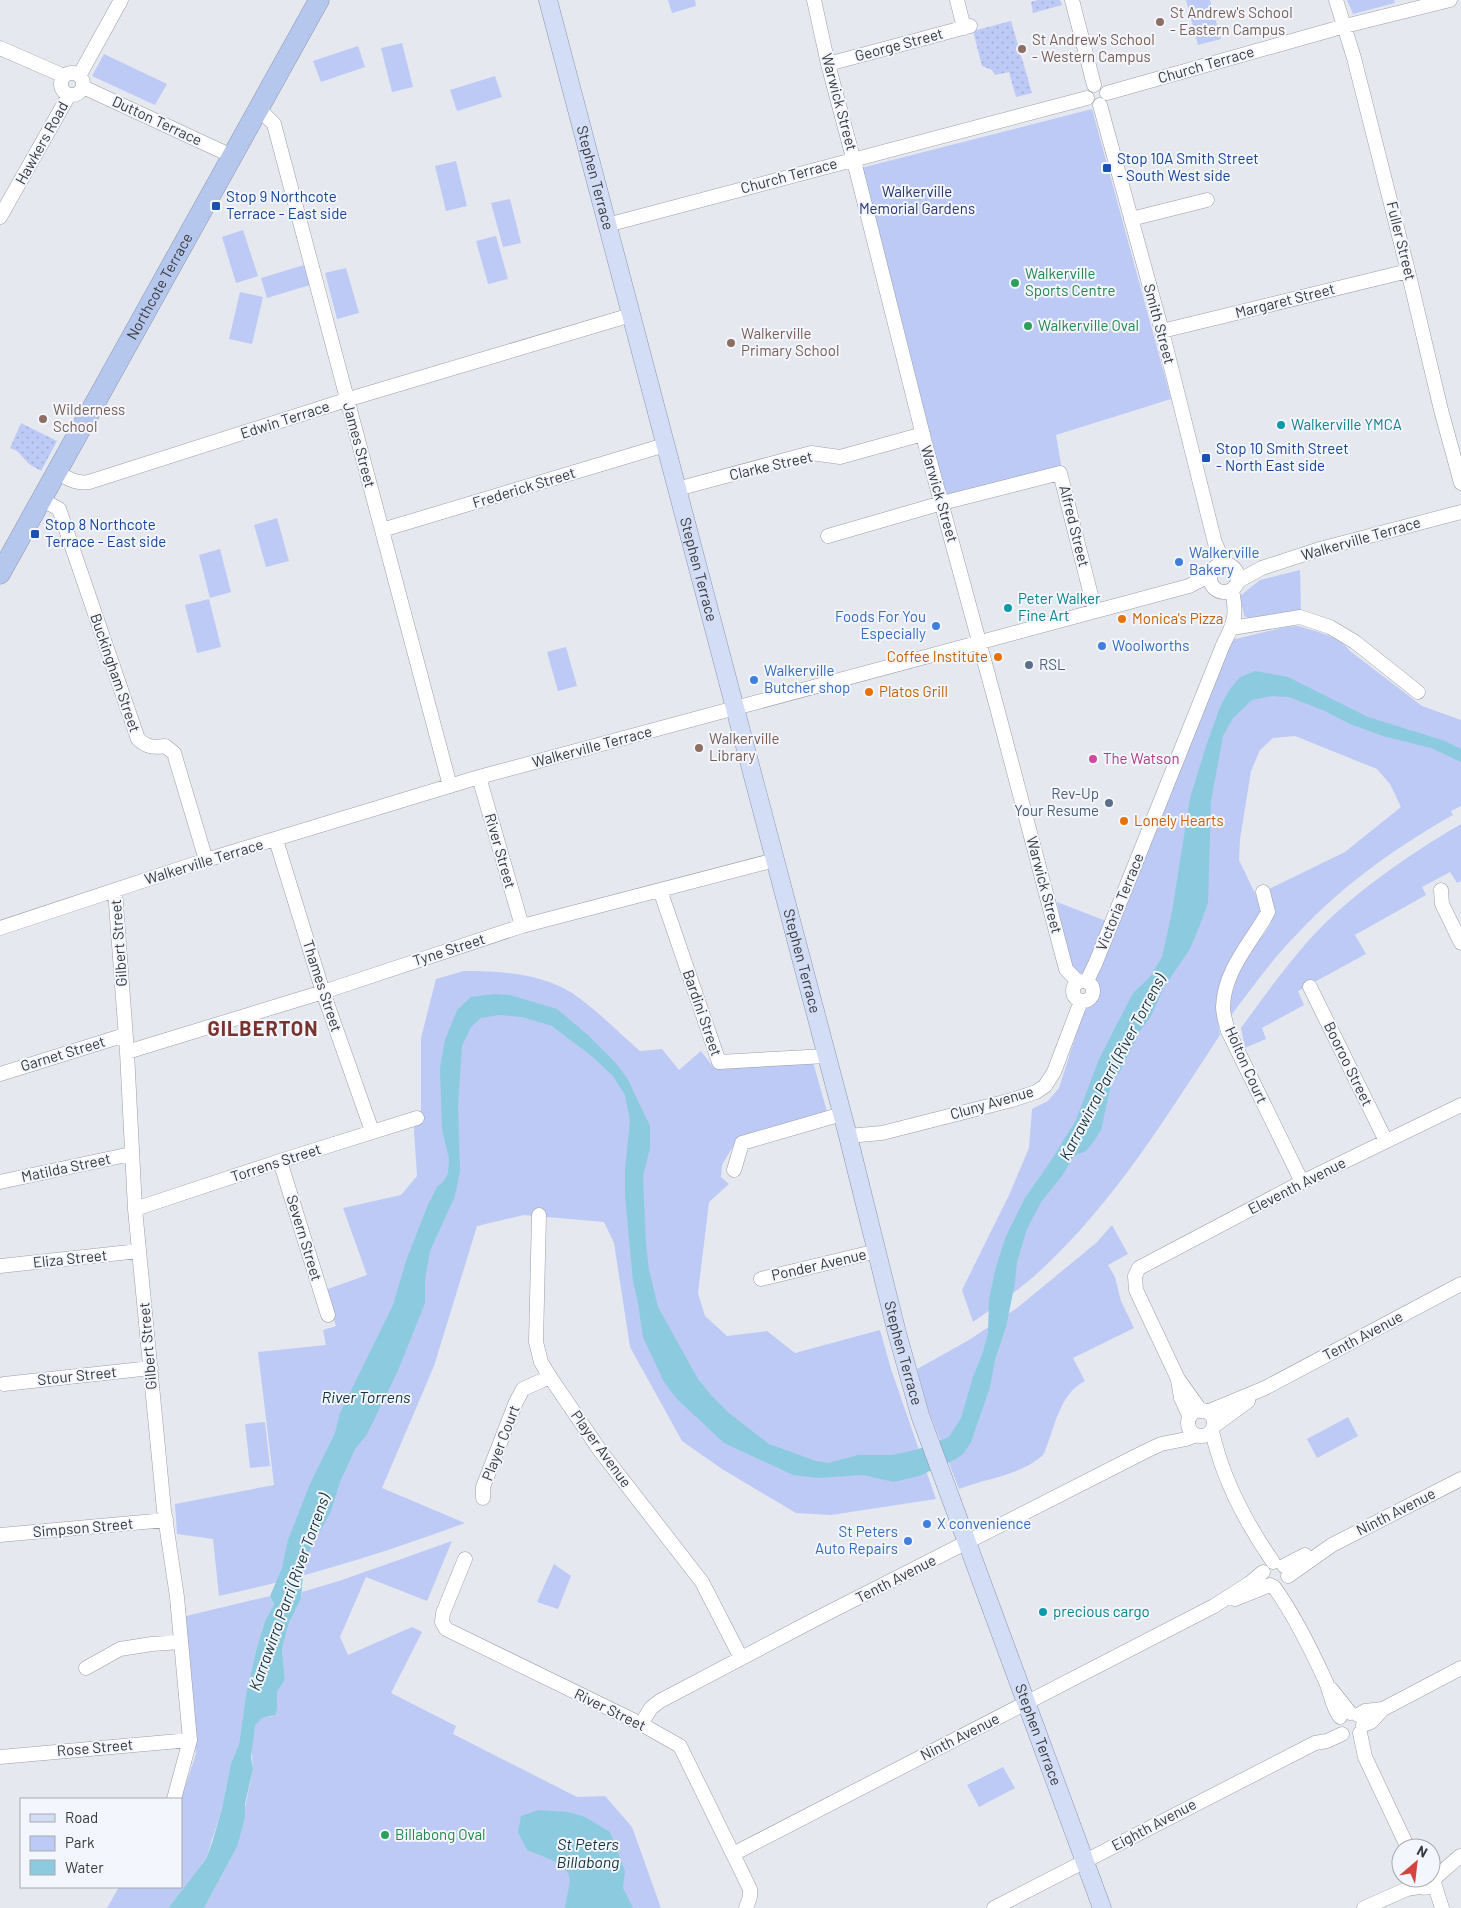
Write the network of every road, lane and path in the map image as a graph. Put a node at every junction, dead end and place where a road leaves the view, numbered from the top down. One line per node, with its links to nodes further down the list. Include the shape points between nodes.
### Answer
1 (121, 0): 13 (street)
2 (319, 0): 18 (highway, Northcote Terrace)
3 (548, 0): 24 (main road, Stephen Terrace)
4 (814, 0): 11 (street, Warwick Street)
5 (957, 0): 11 (street, George Street, via 967,27)
6 (1072, 0): 14 (street)
7 (1336, 0): 9 (street, Fuller Street)
8 (1450, 0): 9 (street, Church Terrace)
9 (1345, 26): 17 (street, Church Terrace); 25 (street, Fuller Street)
10 (0, 48): 12 (street)
11 (828, 64): 20 (street, Warwick Street)
12 (64, 76): 13 (street, via 73,73); 15 (street, via 60,83)
13 (81, 81): 15 (street, via 76,95); 19 (street, Dutton Terrace)
14 (1094, 85): 16 (street, via 1088,90); 17 (street, via 1104,87)
15 (68, 95): 22 (street, Hawkers Road)
16 (1087, 98): 17 (street, via 1091,104); 20 (street, Church Terrace)
17 (1104, 99): 23 (street, Smith Street)
18 (259, 109): 19 (highway, Northcote Terrace); 28 (street, James Street, via 274,124)
19 (232, 156): 32 (highway, Northcote Terrace)
20 (854, 159): 24 (street, Church Terrace); 29 (street, Warwick Street)
21 (1208, 200): 23 (street)
22 (0, 217)
23 (1131, 219): 27 (street, Smith Street)
24 (607, 225): 26 (main road, Stephen Terrace)
25 (1408, 271): 27 (street, Margaret Street); 31 (street, Fuller Street, via 1441,410)
26 (631, 314): 28 (street, Edwin Terrace); 30 (main road, Stephen Terrace)
27 (1162, 331): 41 (street, Smith Street)
28 (346, 400): 32 (street, Edwin Terrace, via 89,482 74,482); 38 (street, James Street)
29 (923, 434): 34 (street, Clarke Street, via 840,457 811,453); 36 (street, Warwick Street)
30 (665, 445): 34 (main road, Stephen Terrace); 38 (street, Frederick Street)
31 (1459, 467): 33 (street, Fuller Street)
32 (56, 472): 35 (highway, Northcote Terrace)
33 (1461, 483)
34 (677, 489): 46 (main road, Stephen Terrace)
35 (41, 499): 40 (highway, Northcote Terrace); 50 (street, Buckingham Street, via 59,509 138,739 146,746 165,746 174,753)
36 (942, 503): 39 (street); 42 (street, Alfred Street, via 1060,473); 44 (street, Warwick Street)
37 (1461, 512): 41 (street, Walkerville Terrace)
38 (382, 530): 48 (street, James Street)
39 (828, 536)
40 (0, 574)
41 (1224, 578): 42 (street, Walkerville Terrace); 43 (street, Victoria Terrace, via 1236,612)
42 (1095, 610): 44 (street, Walkerville Terrace)
43 (1232, 628): 45 (street, via 1300,617 1330,627 1355,642); 59 (street, Victoria Terrace, via 1096,962)
44 (979, 642): 46 (street, Walkerville Terrace); 59 (street, Warwick Street, via 1066,969)
45 (1418, 692)
46 (735, 709): 47 (street, Walkerville Terrace); 51 (main road, Stephen Terrace)
47 (479, 777): 48 (street, Walkerville Terrace); 56 (street, River Street)
48 (450, 786): 49 (street, Walkerville Terrace)
49 (276, 840): 50 (street, Walkerville Terrace); 61 (street, Thames Street)
50 (206, 860): 52 (street, Walkerville Terrace)
51 (775, 860): 53 (street, Tyne Street); 65 (main road, Stephen Terrace)
52 (115, 890): 57 (street, Walkerville Terrace); 63 (street, Gilbert Street)
53 (660, 890): 56 (street, Tyne Street); 65 (street, Bardini Street, via 719,1062)
54 (1441, 890): 58 (street, via 1442,904)
55 (1263, 892): 77 (street, Holton Court, via 1268,912 1230,974 1223,1009 1228,1031)
56 (522, 926): 61 (street, Tyne Street)
57 (0, 928)
58 (1461, 943)
59 (1082, 982): 62 (street, Victoria Terrace, via 1092,987 1092,994)
60 (1310, 987): 72 (street, Booroo Street)
61 (323, 992): 64 (street, Tyne Street); 70 (street, Thames Street)
62 (1081, 1001): 71 (street, Cluny Avenue, via 1054,1072 1045,1086 1036,1092 882,1133)
63 (125, 1035): 64 (street, Gilbert Street); 66 (street, Garnet Street)
64 (127, 1052): 73 (street, Gilbert Street)
65 (826, 1056): 68 (main road, Stephen Terrace)
66 (0, 1074)
67 (1461, 1105): 72 (street, Eleventh Avenue)
68 (842, 1114): 71 (main road, Stephen Terrace); 75 (street, via 742,1144)
69 (418, 1118): 70 (street, Torrens Street)
70 (372, 1131): 74 (street, Torrens Street)
71 (848, 1136): 81 (main road, Stephen Terrace)
72 (1386, 1142): 77 (street, Eleventh Avenue)
73 (131, 1154): 76 (street, Matilda Street); 78 (street, Gilbert Street)
74 (280, 1161): 78 (street, Torrens Street); 85 (street, Severn Street)
75 (734, 1170)
76 (0, 1182)
77 (1302, 1182): 90 (street, Eleventh Avenue, via 1153,1259 1137,1272 1136,1290 1178,1379 1181,1398)
78 (136, 1209): 80 (street, Gilbert Street)
79 (539, 1215): 87 (street, Player Avenue, via 536,1342 541,1362)
80 (140, 1251): 82 (street, Eliza Street); 86 (street, Gilbert Street)
81 (877, 1251): 83 (street, Ponder Avenue); 99 (main road, Stephen Terrace, via 920,1414)
82 (0, 1266)
83 (761, 1279)
84 (1461, 1284): 89 (street, Tenth Avenue)
85 (328, 1315)
86 (150, 1368): 88 (street, Stour Street); 97 (street, Gilbert Street)
87 (550, 1377): 96 (street, Player Court, via 523,1389 483,1487); 103 (street, Player Avenue, via 601,1452 702,1582)
88 (4, 1384)
89 (1265, 1388): 90 (street, Tenth Avenue); 91 (street, Tenth Avenue)
90 (1197, 1416): 91 (street, via 1212,1418); 92 (street, via 1189,1428); 93 (street, Tenth Avenue, via 1180,1426)
91 (1212, 1428): 92 (street, via 1205,1435); 94 (street)
92 (1197, 1435): 93 (street, Tenth Avenue); 94 (street)
93 (1161, 1444): 99 (street, Tenth Avenue)
94 (1222, 1468): 101 (street, via 1251,1528 1259,1554)
95 (1461, 1478): 101 (street, Ninth Avenue, via 1332,1545 1295,1559)
96 (483, 1498)
97 (166, 1520): 98 (street, Simpson Street); 102 (street, Gilbert Street)
98 (0, 1535)
99 (968, 1543): 103 (street, Tenth Avenue); 106 (main road, Stephen Terrace)
100 (465, 1559): 107 (street, River Street, via 443,1613 442,1622 446,1629)
101 (1275, 1574): 106 (street, Ninth Avenue); 108 (street, via 1288,1594 1299,1629 1327,1685 1335,1712)
102 (181, 1642): 104 (street, via 120,1649); 109 (street, Gilbert Street)
103 (741, 1658): 107 (street, Tenth Avenue, via 653,1705)
104 (86, 1668)
105 (1461, 1668): 108 (street, Eighth Avenue, via 1383,1708 1365,1711)
106 (1025, 1703): 113 (street, Ninth Avenue); 115 (main road, Stephen Terrace)
107 (641, 1724): 113 (street, River Street, via 680,1746)
108 (1350, 1725): 112 (street); 115 (street, Eighth Avenue, via 1327,1741 1315,1743)
109 (190, 1740): 110 (street, Rose Street); 111 (street, Gilbert Street)
110 (0, 1757)
111 (174, 1798)
112 (1405, 1838)
113 (733, 1854): 122 (street, River Street, via 750,1888)
114 (1461, 1856): 116 (street)
115 (1084, 1862): 123 (street, Eighth Avenue); 124 (main road, Stephen Terrace)
116 (1441, 1868)
117 (1392, 1888): 121 (street)
118 (1409, 1888): 121 (street)
119 (1430, 1888): 125 (street)
120 (1432, 1888): 126 (street)
121 (1366, 1907)
122 (746, 1908)
123 (994, 1908)
124 (1102, 1908)
125 (1437, 1908)
126 (1442, 1908)

